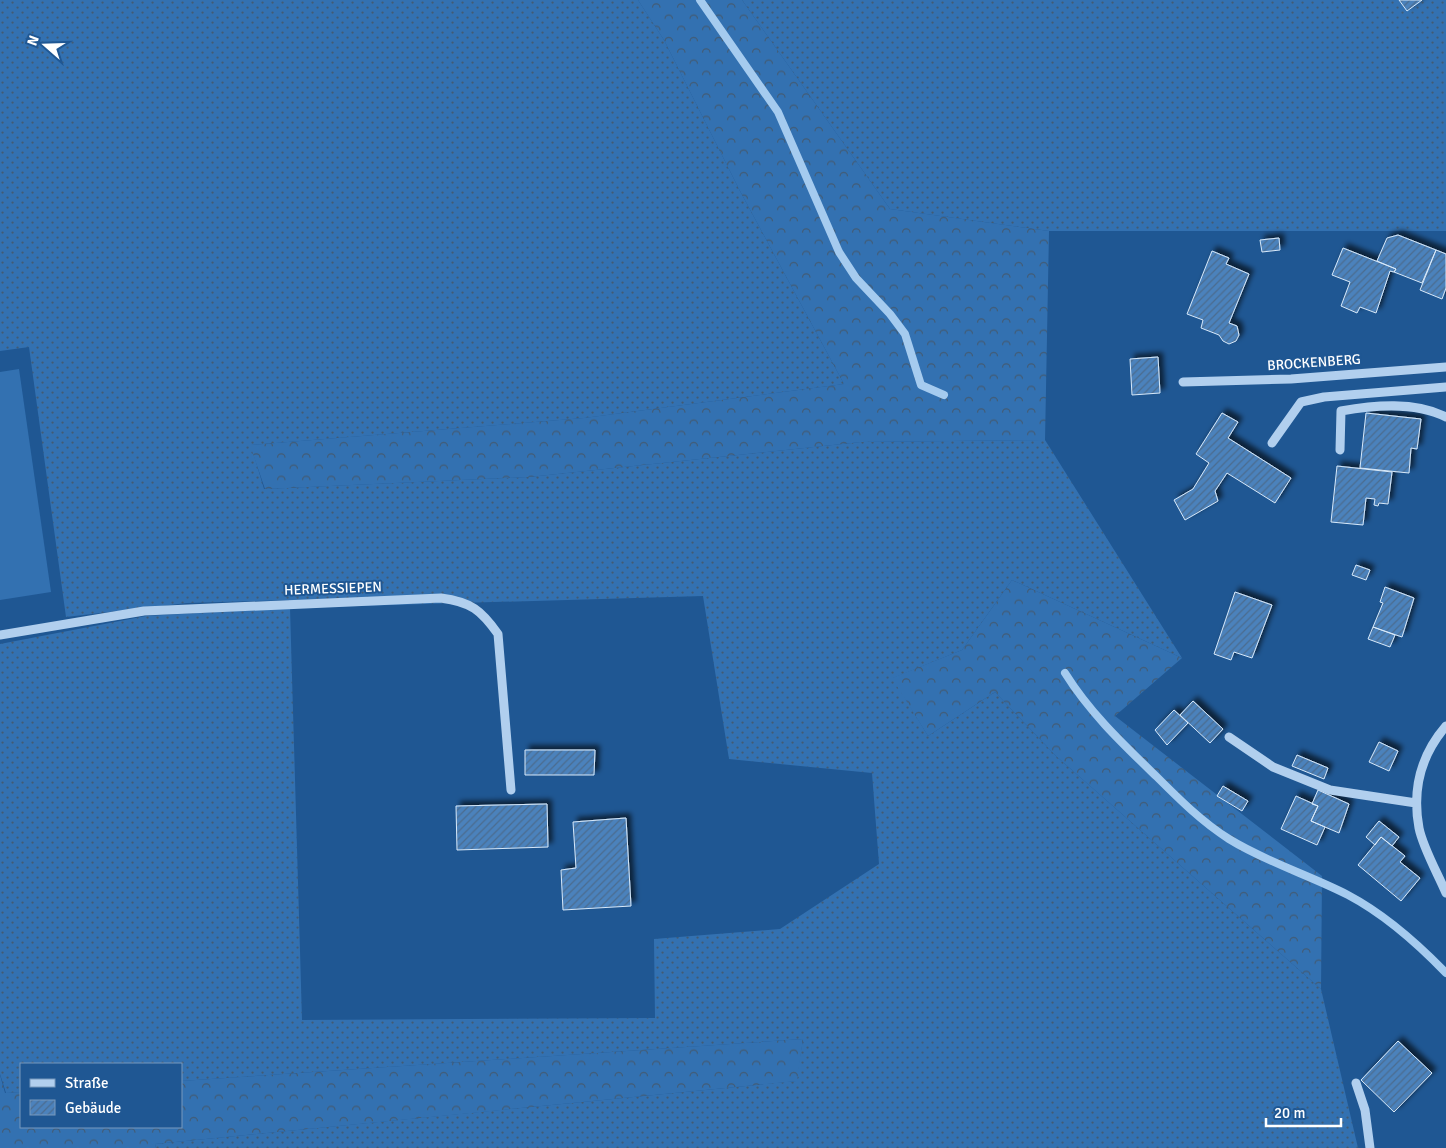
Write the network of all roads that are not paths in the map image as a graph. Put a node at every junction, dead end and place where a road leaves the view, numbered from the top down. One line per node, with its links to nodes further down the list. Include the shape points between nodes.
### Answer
1 (1446, 367): 2 (street, BROCKENBERG, via 1291,379)
2 (1183, 382)
3 (1446, 387): 5 (street, via 1324,397 1301,402)
4 (1446, 417): 6 (street, via 1433,410 1374,405 1341,411)
5 (1272, 443)
6 (1340, 450)
7 (0, 635): 10 (street, HERMESSIEPEN, via 144,611 442,598 465,601 487,619 498,634)
8 (1446, 726): 11 (street, via 1424,760)
9 (1230, 738): 11 (street, via 1273,767 1330,790)
10 (511, 790)
11 (1416, 803): 12 (street, via 1419,830)
12 (1446, 893)
13 (1356, 1083): 14 (street, via 1365,1110)
14 (1370, 1148)

